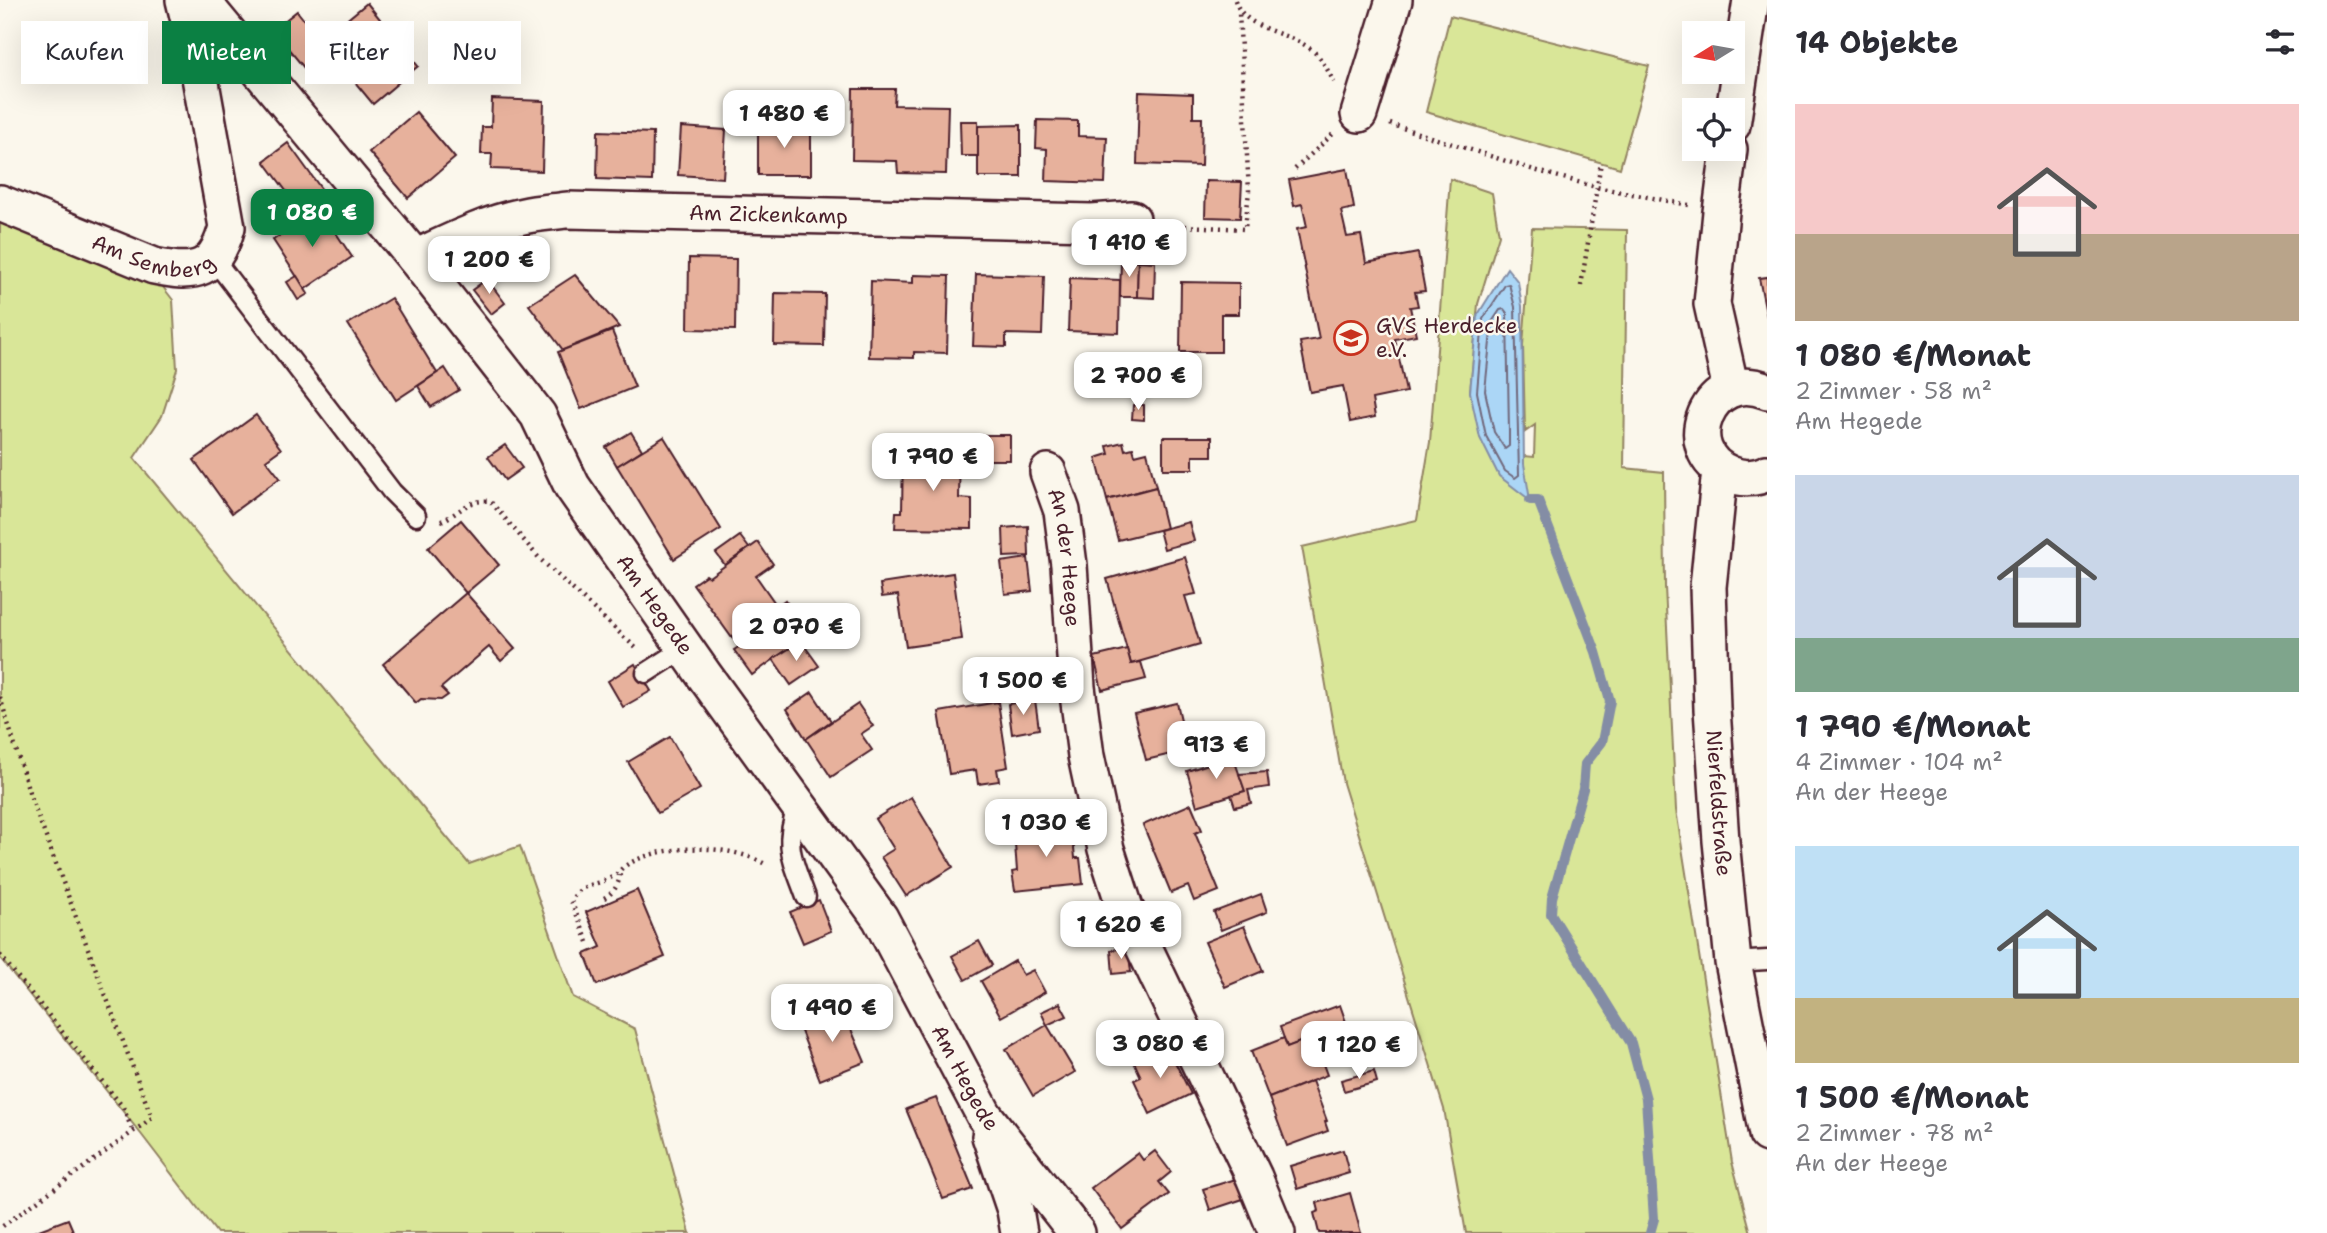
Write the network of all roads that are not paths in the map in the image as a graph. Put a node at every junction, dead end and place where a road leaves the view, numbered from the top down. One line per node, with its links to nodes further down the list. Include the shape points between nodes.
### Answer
1 (184, 0): 10 (street, Am Semberg, via 228,227)
2 (201, 0): 11 (street, Am Hegede)
3 (1394, 0): 6 (street)
4 (1750, 0): 5 (street)
5 (1736, 98)
6 (1359, 114)
7 (1727, 161): 12 (street, via 1712,304)
8 (0, 203): 10 (street, Am Semberg, via 154,266 196,270)
9 (1132, 219): 11 (street, Am Zickenkamp, via 1092,222 567,210 498,222)
10 (213, 258): 17 (lane, via 392,492)
11 (415, 258): 18 (street, Am Hegede, via 538,415 572,486)
12 (1731, 389): 13 (street, via 1747,386); 14 (street, via 1716,398 1703,418 1702,442)
13 (1767, 391)
14 (1720, 470): 16 (street, via 1738,478); 22 (street, Nierfeldstraße, via 1708,601 1712,709 1721,841)
15 (1048, 472): 27 (street, An der Heege, via 1062,511 1077,687 1106,849 1125,908)
16 (1767, 473)
17 (416, 516)
18 (685, 648): 19 (lane); 20 (street, Am Hegede)
19 (651, 669)
20 (799, 805): 21 (lane, via 789,844); 23 (street, Am Hegede, via 880,918)
21 (806, 897)
22 (1750, 961): 24 (street, Nierfeldstraße)
23 (984, 1115): 25 (street); 26 (street, Am Hegede)
24 (1767, 1135)
25 (1019, 1233)
26 (1077, 1233)
27 (1277, 1233)

